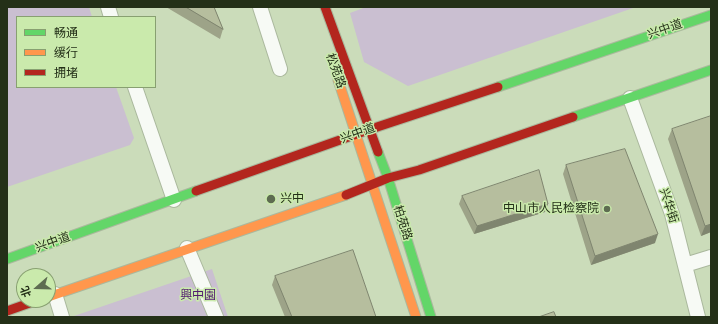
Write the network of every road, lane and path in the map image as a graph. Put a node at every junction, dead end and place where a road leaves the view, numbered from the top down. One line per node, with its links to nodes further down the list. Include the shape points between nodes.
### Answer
1 (260, 7): 4 (street)
2 (325, 7): 9 (main road, 松苑路)
3 (711, 15): 9 (main road, 兴中道)
4 (280, 69)
5 (711, 70): 8 (main road)
6 (336, 73): 10 (main road, 松苑路)
7 (135, 88): 13 (street)
8 (630, 98): 11 (main road); 17 (street, 兴华街, via 672,214)
9 (371, 129): 10 (main road, 兴中道); 11 (main road, 柏苑路)
10 (356, 136): 12 (main road, 柏苑路); 13 (main road, 兴中道)
11 (388, 178): 12 (main road); 23 (main road, 柏苑路)
12 (374, 185): 14 (main road); 22 (main road, 柏苑路)
13 (174, 200): 16 (main road, 兴中道)
14 (187, 248): 18 (main road); 21 (street)
15 (711, 257): 17 (street)
16 (7, 259)
17 (685, 265): 24 (street, 兴华街)
18 (56, 293)
19 (56, 305): 20 (street)
20 (62, 317)
21 (216, 317)
22 (416, 317)
23 (431, 317)
24 (698, 317)

